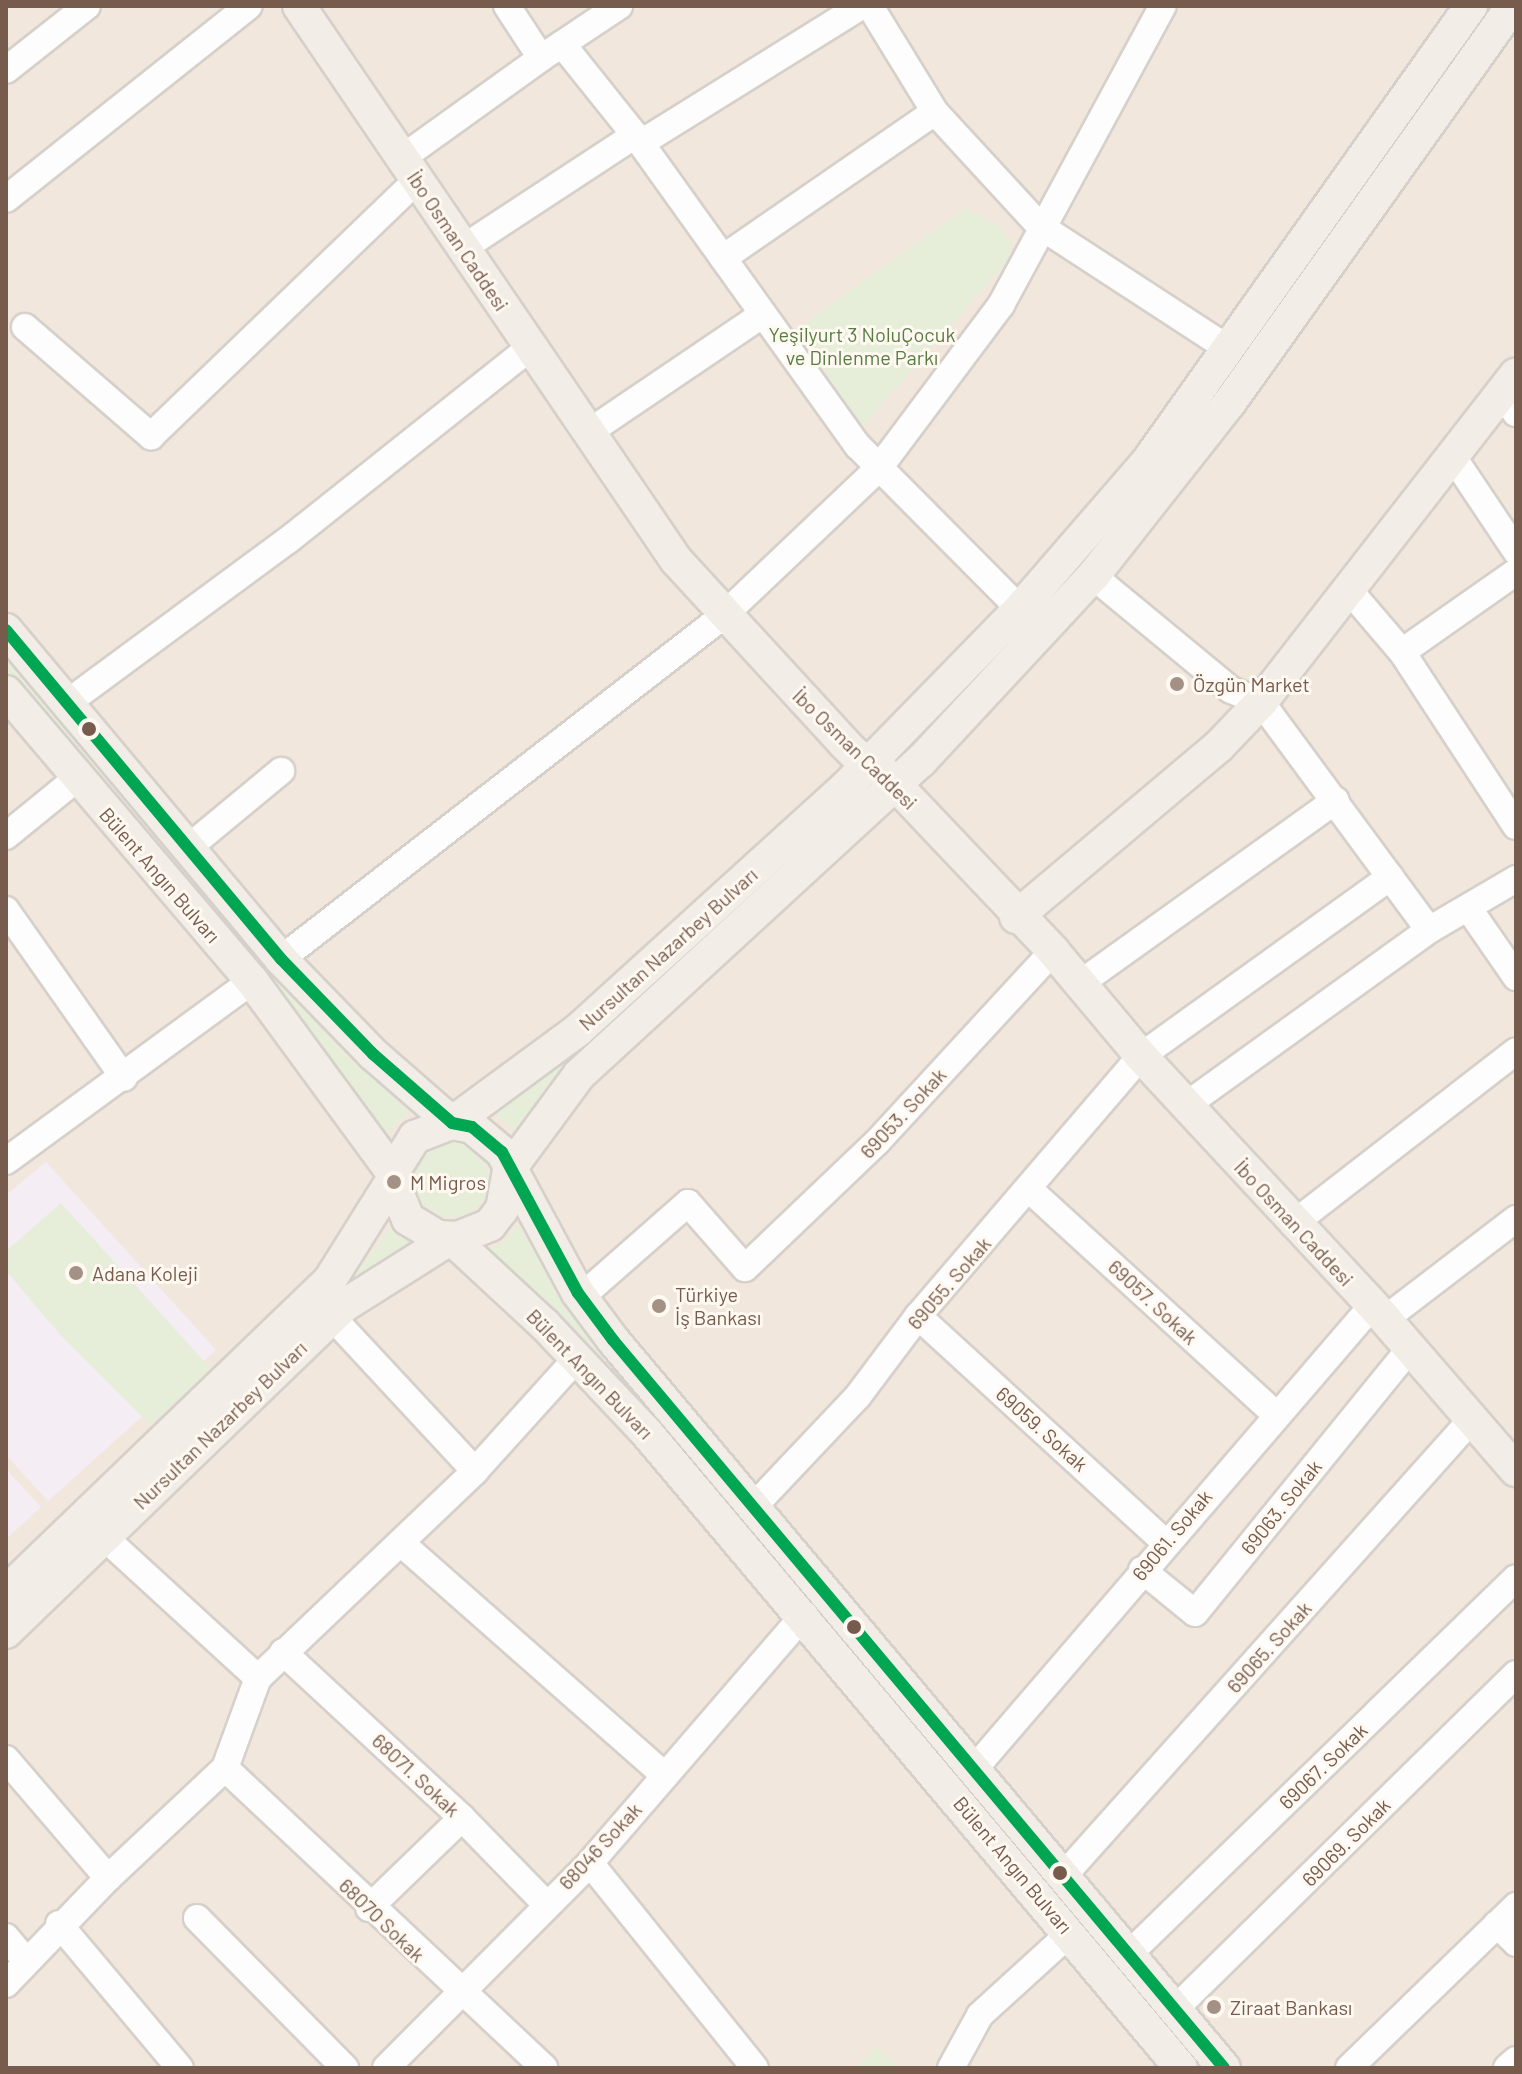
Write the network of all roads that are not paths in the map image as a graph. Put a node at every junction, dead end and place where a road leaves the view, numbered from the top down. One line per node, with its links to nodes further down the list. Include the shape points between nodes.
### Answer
1 (87, 6): 12 (street)
2 (249, 6): 16 (street)
3 (299, 6): 15 (main road, İbo Osman Caddesi)
4 (507, 6): 11 (street)
5 (619, 6): 11 (street)
6 (861, 6): 14 (street)
7 (870, 6): 13 (street)
8 (1163, 6): 17 (street)
9 (1471, 6): 23 (main road, Nursultan Nazarbey Bulvarı)
10 (1512, 6): 30 (main road, Nursultan Nazarbey Bulvarı, via 1230,402)
11 (552, 51): 14 (street); 15 (street)
12 (6, 70)
13 (935, 112): 17 (street); 19 (street)
14 (638, 139): 18 (street); 19 (street)
15 (410, 169): 18 (main road, İbo Osman Caddesi); 21 (street, via 151,436)
16 (6, 199)
17 (1040, 226): 23 (street); 27 (street, via 1001,305)
18 (463, 248): 22 (main road, İbo Osman Caddesi)
19 (723, 258): 20 (street)
20 (763, 314): 25 (street); 27 (street)
21 (25, 327)
22 (531, 347): 25 (main road, İbo Osman Caddesi); 38 (street, via 287,541)
23 (1229, 349): 32 (main road, Nursultan Nazarbey Bulvarı, via 1148,461)
24 (1511, 392): 26 (main road)
25 (589, 432): 33 (main road, İbo Osman Caddesi, via 676,560)
26 (1451, 454): 28 (street); 31 (main road)
27 (879, 468): 32 (street); 33 (street)
28 (1516, 551)
29 (1516, 572): 35 (street)
30 (1093, 576): 37 (street, via 1231,690); 42 (main road, Nursultan Nazarbey Bulvarı)
31 (1349, 590): 35 (street); 37 (main road)
32 (1020, 609): 39 (main road, Nursultan Nazarbey Bulvarı)
33 (723, 616): 39 (main road, İbo Osman Caddesi, via 857,756); 54 (street)
34 (6, 630): 38 (main road, Bülent Angın Bulvarı)
35 (1402, 652): 44 (street)
36 (6, 692): 41 (main road, Bülent Angın Bulvarı)
37 (1261, 702): 43 (street); 51 (main road, via 1219,746)
38 (67, 703): 46 (main road, Bülent Angın Bulvarı)
39 (873, 761): 42 (main road, İbo Osman Caddesi); 62 (main road, Nursultan Nazarbey Bulvarı, via 578,1030)
40 (281, 771): 46 (street)
41 (77, 778): 45 (street); 56 (main road, Bülent Angın Bulvarı)
42 (895, 785): 51 (main road, İbo Osman Caddesi); 64 (main road, Nursultan Nazarbey Bulvarı, via 610,1044 579,1075)
43 (1336, 800): 47 (street); 57 (street)
44 (1516, 826)
45 (6, 836)
46 (188, 848): 54 (main road, Bülent Angın Bulvarı)
47 (1390, 877): 52 (street); 59 (street, 69055. Sokak)
48 (1516, 879): 49 (street)
49 (1469, 909): 52 (street); 55 (street)
50 (6, 910): 60 (street)
51 (1016, 917): 53 (main road, İbo Osman Caddesi)
52 (1429, 930): 61 (street)
53 (1053, 951): 57 (main road, İbo Osman Caddesi); 70 (street, 69053. Sokak, via 877,1142 745,1268 688,1203)
54 (281, 959): 62 (main road, Bülent Angın Bulvarı, via 373,1054)
55 (1516, 977)
56 (252, 981): 60 (street); 65 (main road, Bülent Angın Bulvarı)
57 (1082, 982): 59 (main road, İbo Osman Caddesi)
58 (1516, 1051): 68 (street)
59 (1141, 1056): 61 (main road, İbo Osman Caddesi); 66 (street, 69055. Sokak)
60 (124, 1078): 63 (street)
61 (1185, 1106): 68 (main road, İbo Osman Caddesi)
62 (452, 1123): 64 (main road, Bülent Angın Bulvarı, via 489,1136); 65 (main road, via 415,1137 403,1151)
63 (10, 1150)
64 (509, 1170): 69 (main road, via 506,1200 490,1225); 70 (main road, Bülent Angın Bulvarı)
65 (395, 1176): 69 (main road, Bülent Angın Bulvarı, via 408,1219 422,1230); 86 (main road, Nursultan Nazarbey Bulvarı, via 330,1280)
66 (1030, 1190): 72 (street, 69055. Sokak); 76 (street, 69057. Sokak)
67 (1516, 1219): 71 (street, 69061. Sokak)
68 (1293, 1224): 71 (main road, İbo Osman Caddesi)
69 (451, 1238): 73 (main road, Nursultan Nazarbey Bulvarı); 75 (main road, Bülent Angın Bulvarı)
70 (581, 1297): 80 (main road, Bülent Angın Bulvarı)
71 (1379, 1312): 74 (main road, İbo Osman Caddesi); 76 (street, 69061. Sokak)
72 (918, 1316): 80 (street, 69055. Sokak, via 858,1396); 83 (street, 69059. Sokak)
73 (332, 1317): 79 (street); 81 (main road, Nursultan Nazarbey Bulvarı)
74 (1410, 1348): 77 (main road, İbo Osman Caddesi); 84 (street, 69063. Sokak, via 1195,1613)
75 (577, 1358): 79 (street); 87 (main road, Bülent Angın Bulvarı)
76 (1275, 1414): 83 (street, 69061. Sokak)
77 (1472, 1419): 78 (main road, İbo Osman Caddesi); 98 (street, 69065. Sokak)
78 (1516, 1470)
79 (475, 1471): 82 (street)
80 (754, 1506): 94 (main road, Bülent Angın Bulvarı)
81 (104, 1537): 88 (main road, Nursultan Nazarbey Bulvarı); 91 (street)
82 (401, 1543): 89 (street); 95 (street)
83 (1166, 1543): 84 (street, 69061. Sokak)
84 (1142, 1570): 94 (street, 69061. Sokak)
85 (1516, 1578): 108 (street, 69067. Sokak)
86 (6, 1592)
87 (804, 1615): 95 (street, 68046 Sokak); 105 (main road, Bülent Angın Bulvarı)
88 (6, 1632)
89 (283, 1652): 91 (street); 96 (street, 68071. Sokak)
90 (1516, 1674): 112 (street, 69069. Sokak)
91 (258, 1678): 93 (street)
92 (6, 1759): 99 (street)
93 (225, 1768): 99 (street); 102 (street, 68070 Sokak)
94 (975, 1768): 98 (main road, Bülent Angın Bulvarı)
95 (665, 1776): 97 (street, 68046 Sokak)
96 (462, 1818): 100 (street, 68071. Sokak); 102 (street)
97 (590, 1863): 100 (street, 68046 Sokak); 118 (street)
98 (1065, 1874): 108 (main road, Bülent Angın Bulvarı)
99 (108, 1878): 104 (street)
100 (545, 1903): 111 (street, 68046 Sokak)
101 (1516, 1906): 106 (street)
102 (369, 1908): 111 (street, 68070 Sokak)
103 (197, 1918): 115 (street)
104 (59, 1924): 109 (street); 114 (street)
105 (1069, 1934): 119 (street, via 980,2015); 120 (main road, Bülent Angın Bulvarı)
106 (1506, 1934): 122 (street)
107 (6, 1937): 109 (street)
108 (1130, 1953): 112 (main road, Bülent Angın Bulvarı)
109 (26, 1961): 110 (street)
110 (6, 1984)
111 (461, 1995): 116 (street, 68046 Sokak); 117 (street, 68070 Sokak)
112 (1175, 2009): 121 (main road, Bülent Angın Bulvarı)
113 (1516, 2060): 123 (street)
114 (180, 2068)
115 (345, 2068)
116 (386, 2068)
117 (544, 2068)
118 (755, 2068)
119 (951, 2068)
120 (1181, 2068)
121 (1224, 2068)
122 (1349, 2068)
123 (1507, 2068)

